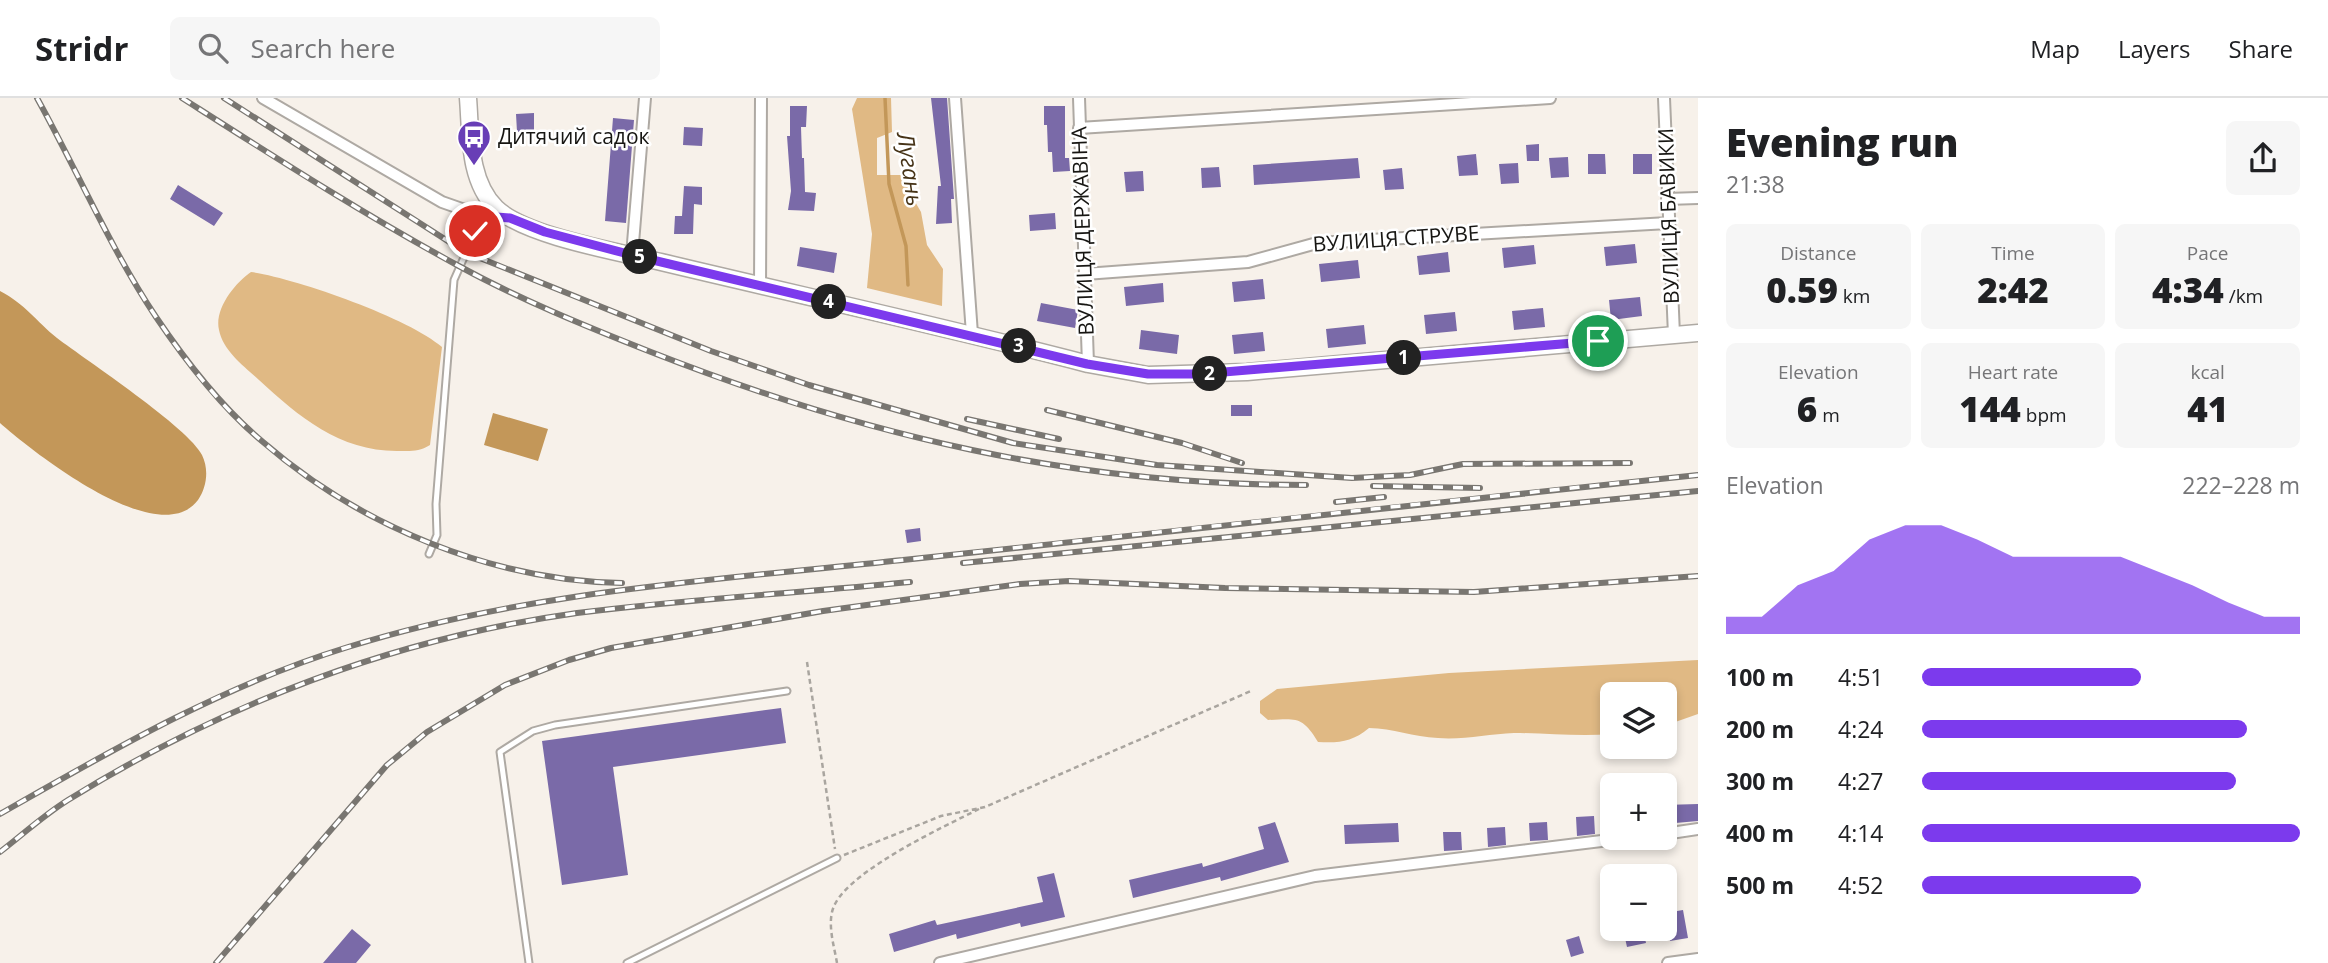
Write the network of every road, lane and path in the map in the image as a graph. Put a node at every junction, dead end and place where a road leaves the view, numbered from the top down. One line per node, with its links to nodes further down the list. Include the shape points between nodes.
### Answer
1 (262, 98): 13 (street, via 442,202)
2 (468, 98): 12 (street, via 474,167)
3 (645, 98): 15 (street)
4 (761, 98): 17 (street)
5 (955, 98): 19 (street)
6 (1079, 98): 9 (street, ВУЛИЦЯ ДЕРЖАВІНА)
7 (1550, 98): 9 (street, via 1294,109)
8 (1664, 98): 11 (street, ВУЛИЦЯ БАВИКИ)
9 (1079, 128): 16 (street, ВУЛИЦЯ ДЕРЖАВІНА)
10 (1698, 198): 11 (street)
11 (1667, 199): 14 (street, ВУЛИЦЯ БАВИКИ)
12 (499, 210): 13 (street); 13 (lane); 15 (street, via 545,232)
13 (482, 216): 22 (lane, via 454,280 437,534)
14 (1668, 223): 16 (street, ВУЛИЦЯ СТРУВЕ, via 1317,243 1248,262); 20 (street, ВУЛИЦЯ БАВИКИ)
15 (632, 255): 17 (street)
16 (1085, 274): 21 (street, ВУЛИЦЯ ДЕРЖАВІНА)
17 (760, 286): 19 (street)
18 (1698, 333): 20 (street)
19 (972, 334): 21 (street)
20 (1674, 335): 21 (street, via 1212,374 1148,374)
21 (1087, 364)
22 (429, 554)
23 (807, 662): 30 (path)
24 (787, 691): 32 (lane, via 555,725 533,731 500,752)
25 (1251, 691): 26 (path)
26 (985, 807): 30 (path, via 941,816); 34 (path, via 864,874 844,892 831,917)
27 (1698, 830): 28 (street)
28 (1677, 832)
29 (1600, 841): 35 (street, via 1315,876)
30 (837, 858): 33 (lane)
31 (1698, 959): 36 (street)
32 (529, 963)
33 (627, 963)
34 (837, 963)
35 (940, 963)
36 (1668, 963)

